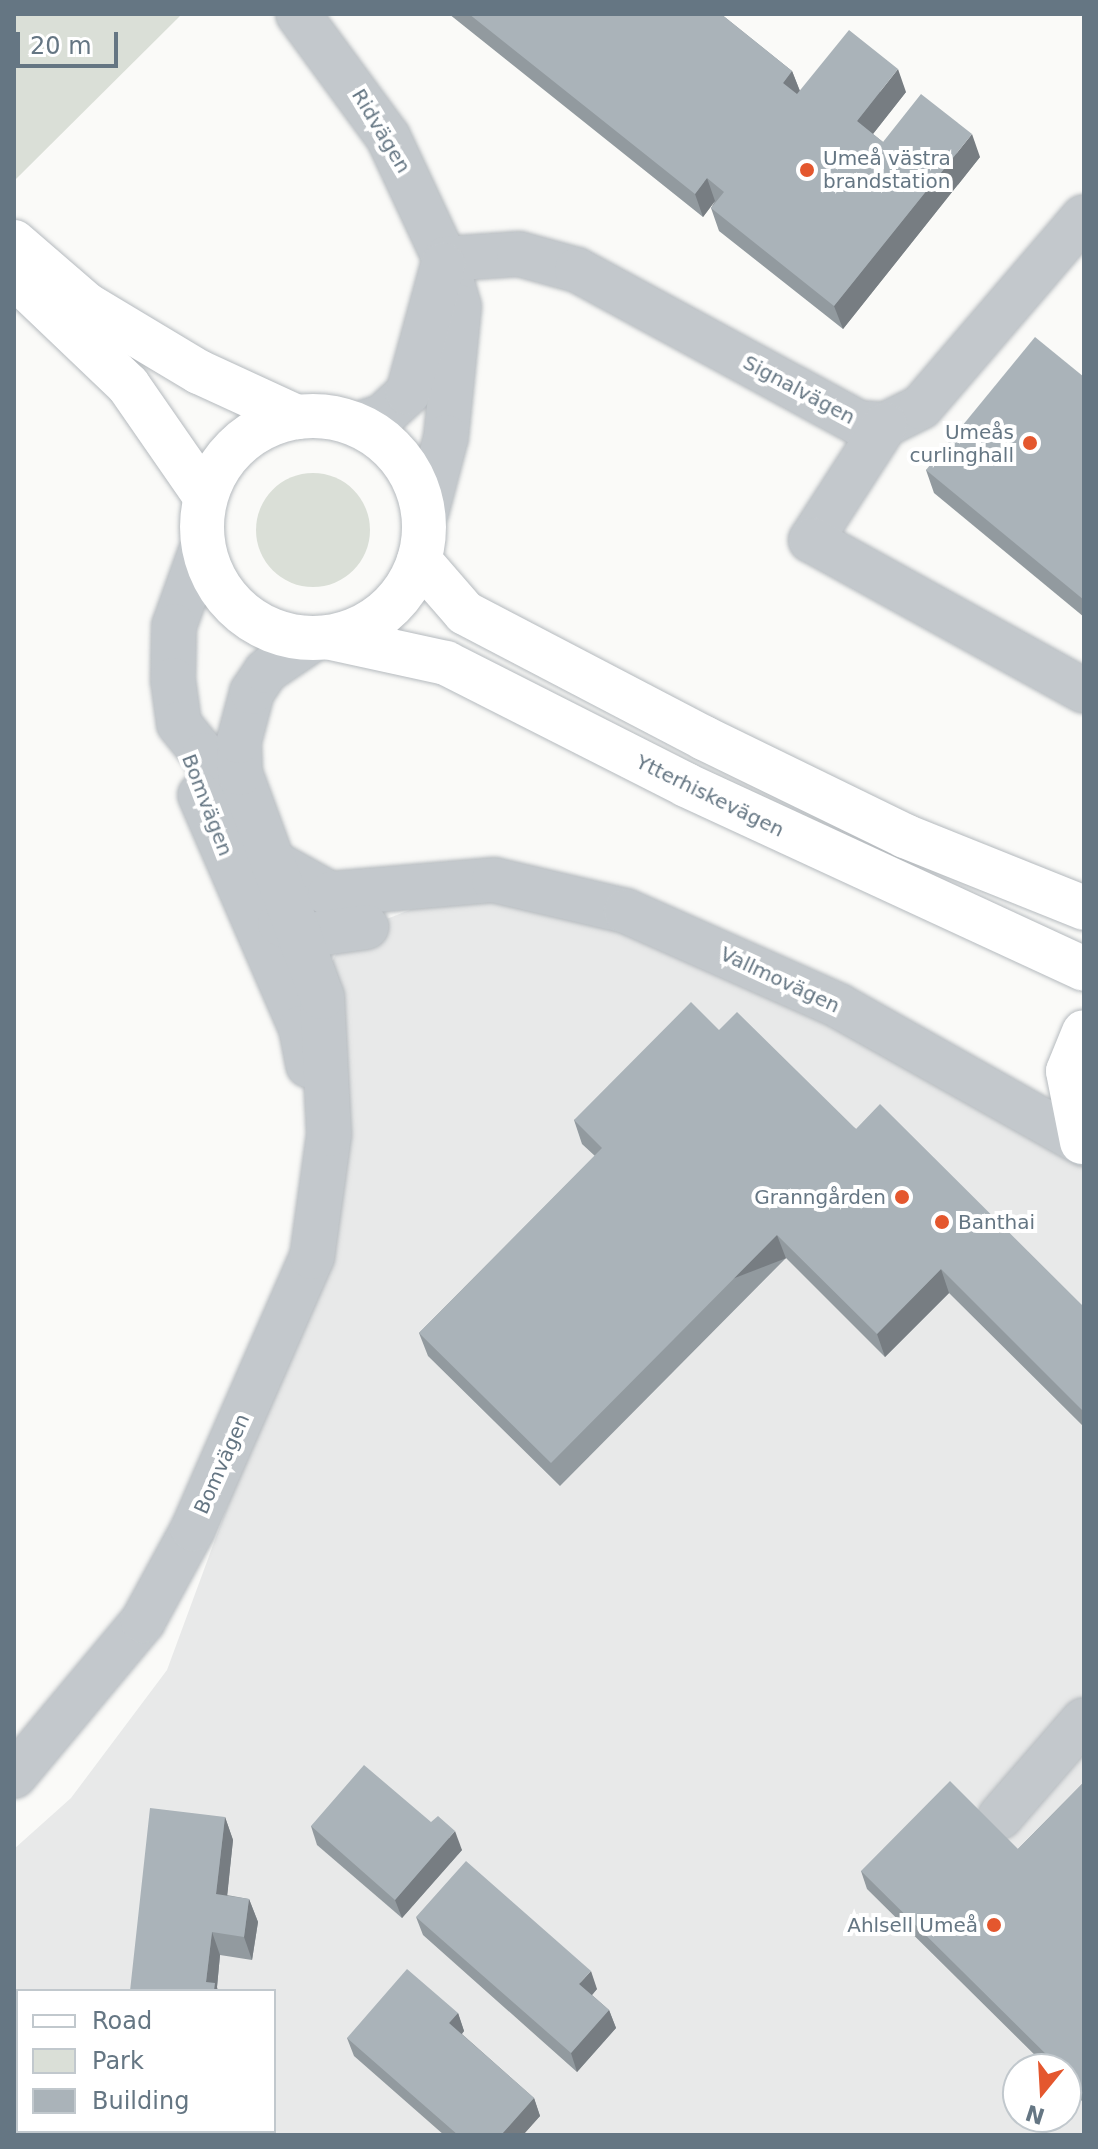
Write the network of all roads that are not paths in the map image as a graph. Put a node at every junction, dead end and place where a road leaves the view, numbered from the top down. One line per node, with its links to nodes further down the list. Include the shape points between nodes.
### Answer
1 (298, 14): 4 (street, Ridvägen, via 388,137)
2 (1084, 217): 8 (street, via 921,407)
3 (14, 242): 6 (main road, via 87,305 199,372)
4 (445, 259): 7 (street, via 408,393 383,416); 8 (street, Signalvägen, via 519,254 577,270 859,423); 10 (street, Ridvägen, via 459,307 455,364)
5 (14, 277): 9 (main road, via 128,385)
6 (297, 417): 7 (main road); 9 (main road, via 243,440)
7 (356, 425): 10 (main road, via 403,462)
8 (885, 425): 14 (street, via 811,540)
9 (205, 496): 11 (main road)
10 (426, 513): 12 (main road)
11 (202, 548): 13 (main road, via 234,608 258,625); 15 (street, Bomvägen, via 174,626)
12 (419, 560): 13 (main road, via 397,601 375,621); 17 (main road, via 465,613 690,731 905,836)
13 (322, 639): 16 (street, Bomvägen, via 266,671 252,692 239,741 240,773); 20 (main road, Ytterhiskevägen, via 446,663 686,785)
14 (1084, 691)
15 (179, 724): 19 (street, Bomvägen, via 204,755 275,916); 21 (street, Bomvägen, via 205,808)
16 (278, 865): 18 (street, Vallmovägen, via 311,889); 19 (street, Bomvägen)
17 (1084, 908)
18 (358, 910): 19 (street); 21 (street); 23 (street, Vallmovägen, via 412,882 541,886 626,911 839,1006)
19 (299, 931): 21 (street, Bomvägen)
20 (1084, 969)
21 (308, 1004): 25 (street, Bomvägen, via 327,1107 323,1198 312,1257 193,1529 143,1621)
22 (1084, 1032): 23 (main road, via 1068,1071)
23 (1083, 1143)
24 (1084, 1720): 26 (street)
25 (14, 1776)
26 (1000, 1817)

